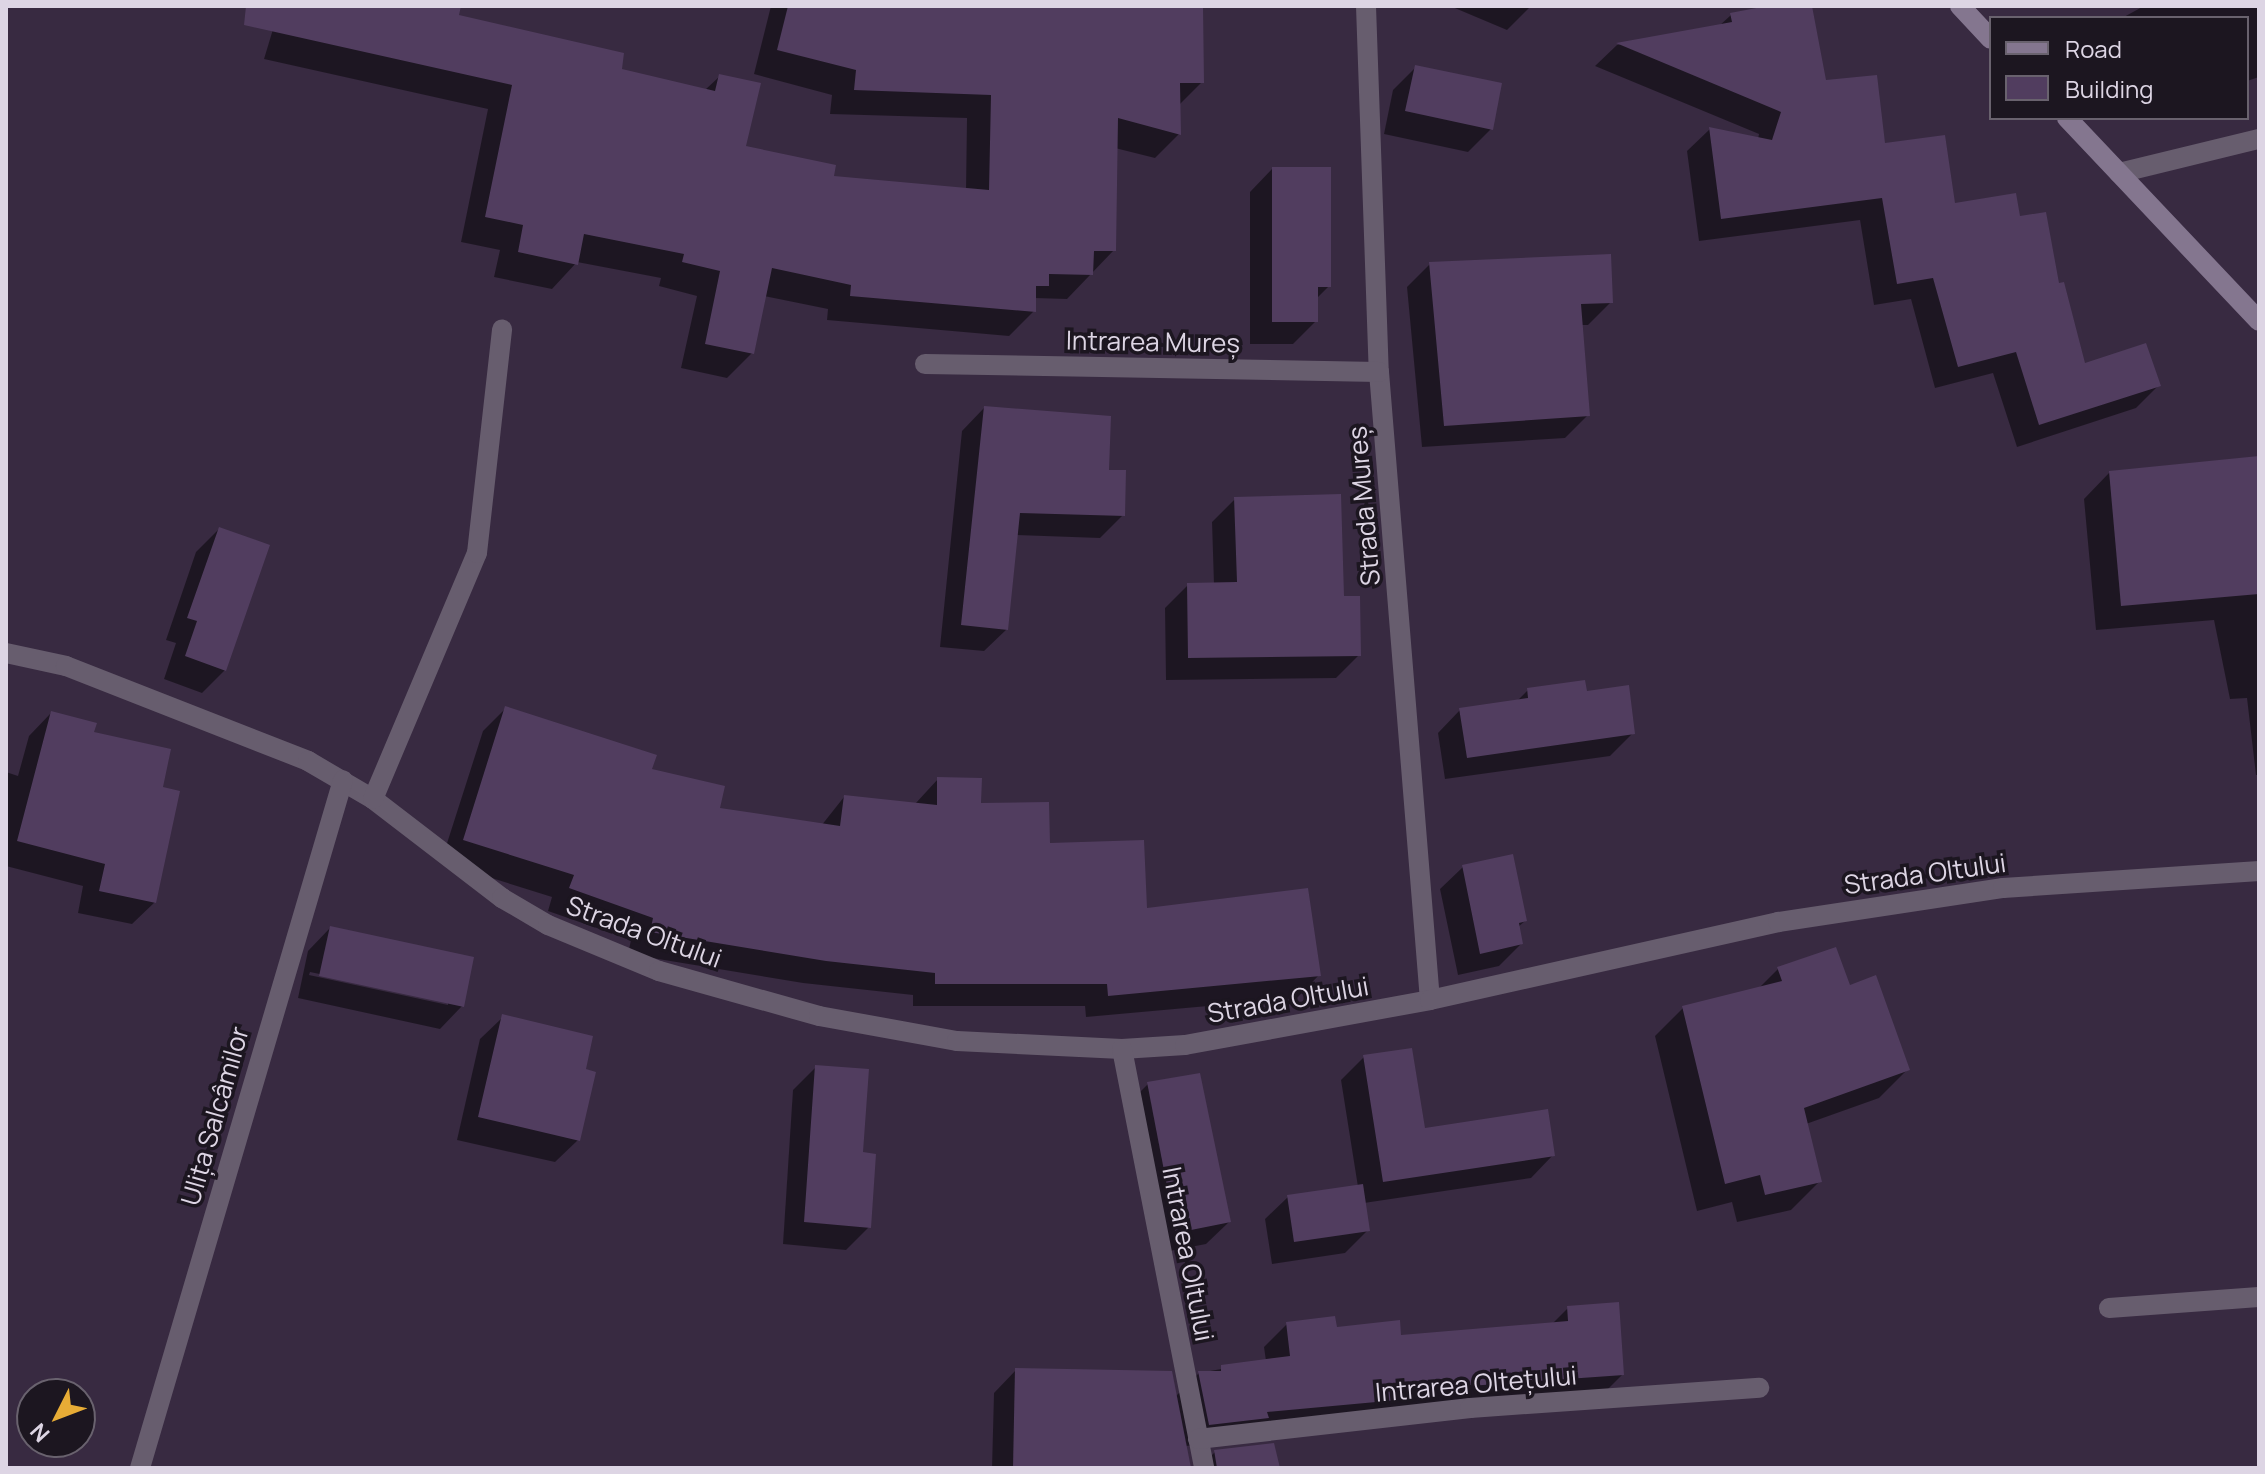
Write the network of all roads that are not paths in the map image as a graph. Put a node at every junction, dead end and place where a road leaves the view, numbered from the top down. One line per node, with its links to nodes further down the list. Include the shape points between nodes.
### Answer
1 (1366, 6): 10 (street, Strada Mureș)
2 (1960, 6): 3 (main road)
3 (1989, 37)
4 (2069, 120): 6 (main road)
5 (2259, 139): 6 (street)
6 (2119, 173): 7 (main road)
7 (2259, 321)
8 (502, 329): 13 (street, via 477,553)
9 (925, 364): 10 (street, Intrarea Mureș)
10 (1379, 372): 15 (street, Strada Mureș)
11 (6, 653): 12 (street, Strada Oltului, via 102,680 308,761)
12 (343, 780): 13 (street, Strada Oltului); 21 (street, Ulița Salcâmilor)
13 (373, 799): 16 (street, Strada Oltului, via 502,898 548,925 659,971 819,1016 957,1041)
14 (2259, 871): 15 (street, Strada Oltului, via 2003,888 1778,922)
15 (1430, 1000): 16 (street, Strada Oltului, via 1185,1045)
16 (1122, 1049): 20 (street, Intrarea Oltului)
17 (2259, 1297): 18 (street)
18 (2109, 1308)
19 (1759, 1388): 20 (street, Intrarea Oltețului, via 1470,1408)
20 (1198, 1439): 22 (street, Intrarea Oltului)
21 (140, 1468)
22 (1204, 1468)

